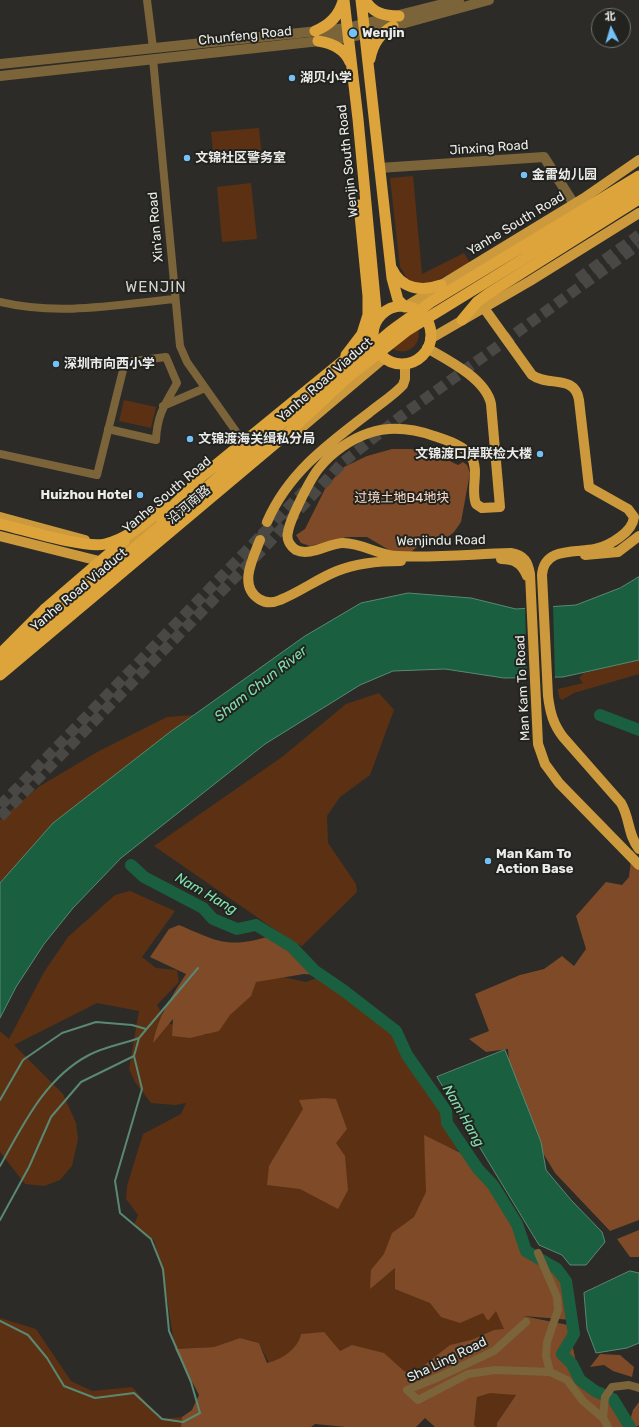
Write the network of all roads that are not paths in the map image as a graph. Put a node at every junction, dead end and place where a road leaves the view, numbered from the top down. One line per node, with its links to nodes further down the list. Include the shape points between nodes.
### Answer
1 (147, 0): 11 (street)
2 (344, 0): 9 (highway, Wenjin South Road); 10 (highway, via 331,23)
3 (361, 0): 8 (highway)
4 (365, 0): 7 (highway, via 374,10)
5 (459, 0): 7 (street, Chunfeng Road)
6 (489, 0): 7 (street, Chunfeng Road)
7 (396, 21): 8 (street, Chunfeng Road); 15 (highway, via 376,40)
8 (364, 29): 9 (street, Chunfeng Road); 15 (highway)
9 (348, 32): 10 (street, Chunfeng Road); 14 (highway, Wenjin South Road)
10 (317, 36): 11 (street, Chunfeng Road); 12 (street, Chunfeng Road); 14 (highway, via 338,47)
11 (153, 48): 13 (street, Chunfeng Road)
12 (153, 59): 16 (street, Chunfeng Road); 27 (street, Xin'an Road)
13 (0, 64)
14 (352, 66): 17 (highway, Wenjin South Road)
15 (369, 69): 19 (highway)
16 (0, 76)
17 (354, 83): 32 (highway, Wenjin South Road); 38 (highway, bridge, via 352,124 368,315 366,325 357,341)
18 (639, 160): 23 (main road, Yanhe South Road)
19 (379, 168): 23 (street, Jinxing Road, via 544,157); 25 (highway)
20 (639, 176): 29 (highway, Yanhe Road Viaduct, bridge)
21 (639, 188): 60 (highway, Yanhe Road Viaduct, bridge, via 378,351 289,432)
22 (639, 199): 33 (highway, via 488,294 477,302)
23 (574, 204): 26 (main road, Yanhe South Road)
24 (639, 213): 31 (main road)
25 (390, 263): 26 (highway, via 394,272 406,285 423,289); 30 (highway, via 396,296)
26 (441, 285): 30 (main road, Yanhe South Road)
27 (175, 299): 28 (street, via 75,310 45,310); 39 (street, Xin'an Road, via 180,346 187,362)
28 (0, 302)
29 (431, 302): 38 (highway, bridge, via 365,342); 55 (highway, Yanhe Road Viaduct, bridge, via 364,352)
30 (405, 307): 32 (highway, via 392,308); 35 (highway, via 417,311 422,316 429,327)
31 (484, 308): 33 (main road); 56 (main road, via 532,375 544,381 564,382 575,389 579,400 589,487 628,509 634,518 630,529 610,543 592,549 558,553 549,558 542,570)
32 (377, 320): 34 (highway, via 373,329)
33 (462, 320): 35 (main road)
34 (373, 339): 36 (highway, via 377,350); 42 (main road, Yanhe South Road)
35 (429, 344): 37 (highway, via 416,360); 57 (main road, Wenjindu Road, via 464,370 488,394 500,507 482,508 476,504 474,463 464,450 420,432 401,429 379,430 364,434 348,443 320,466 309,483 289,528 288,540 294,548 302,552 343,543 395,556 516,554 528,563)
36 (384, 358): 37 (highway, via 394,363); 44 (main road)
37 (405, 364): 47 (main road, via 403,385 306,463 282,492)
38 (336, 365): 45 (highway, bridge)
39 (205, 388): 40 (street); 42 (street, Xin'an Road)
40 (163, 406): 41 (street, via 157,424 156,440); 41 (street, via 177,382 166,357 125,362)
41 (108, 429): 43 (street, via 97,475)
42 (246, 446): 44 (street, Xin'an Road); 53 (main road, Yanhe South Road)
43 (0, 454)
44 (259, 464): 54 (main road, 沿河南路)
45 (201, 477): 49 (highway, bridge); 55 (highway, bridge)
46 (0, 517): 53 (main road)
47 (267, 522)
48 (0, 524): 49 (highway, bridge, via 96,546 114,541)
49 (139, 527): 58 (highway, bridge, via 45,609)
50 (0, 536): 55 (main road)
51 (639, 536): 56 (main road, via 622,550 612,554 571,556 556,560 547,571)
52 (260, 540): 57 (main road, Wenjindu Road, via 248,579 253,594 268,602 280,600 339,570 392,561 511,560 521,564 525,570)
53 (121, 550): 54 (main road, via 130,556); 55 (main road, Yanhe South Road)
54 (137, 566): 55 (main road)
55 (107, 567): 59 (highway, Yanhe Road Viaduct, bridge)
56 (544, 590): 61 (main road, Man Kam To Road, via 548,696 555,727 622,803 627,813 632,840)
57 (530, 591): 62 (main road, Man Kam To Road, via 538,744 545,764 602,829)
58 (0, 654)
59 (0, 662)
60 (0, 675)
61 (639, 849)
62 (639, 865)
63 (538, 1253): 65 (street, via 556,1298 558,1310 547,1342 546,1356)
64 (526, 1322): 65 (street, Sha Ling Road, via 494,1351 407,1390 418,1400 468,1374 495,1370)
65 (550, 1372): 67 (street, Sha Ling Road, via 567,1380 583,1401)
66 (639, 1388): 67 (street, via 629,1385 612,1387 605,1397)
67 (603, 1418): 68 (street, Sha Ling Road)
68 (608, 1427)

